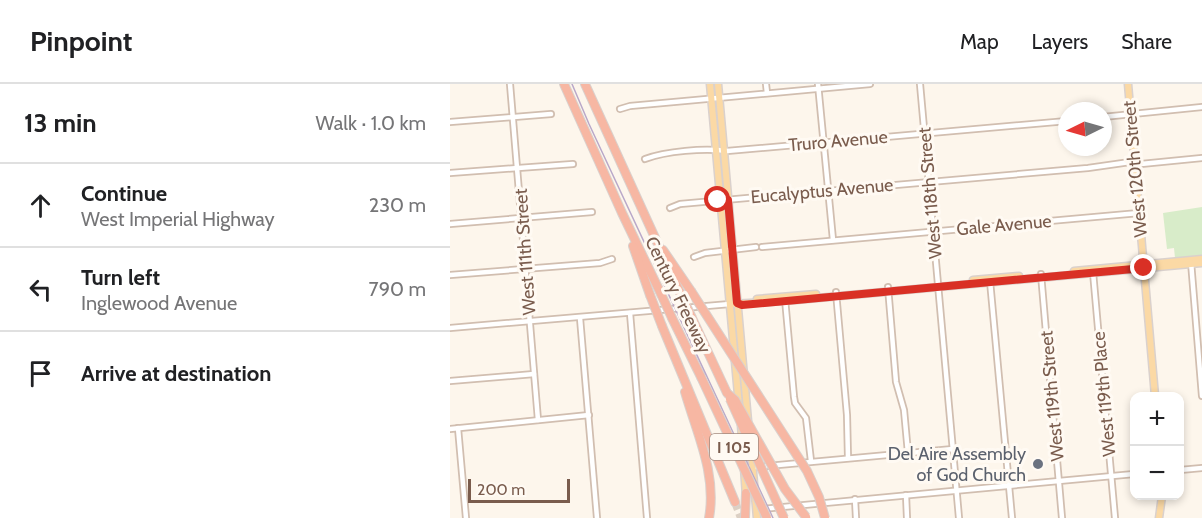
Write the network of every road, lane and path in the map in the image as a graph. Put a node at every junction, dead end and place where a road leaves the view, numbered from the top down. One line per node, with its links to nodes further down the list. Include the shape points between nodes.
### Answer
1 (510, 84): 18 (street, West 111th Street)
2 (564, 84): 37 (highway, Century Freeway / I 105)
3 (585, 84): 42 (highway, Century Freeway / I 105)
4 (710, 84): 13 (main road)
5 (718, 84): 12 (main road)
6 (766, 84): 11 (street)
7 (870, 84): 10 (street)
8 (920, 84): 22 (street, West 118th Street)
9 (1128, 84): 17 (main road, West 120th Street)
10 (818, 86): 11 (street); 23 (street)
11 (767, 93): 12 (street)
12 (719, 98): 13 (street); 25 (main road)
13 (712, 99): 15 (street); 24 (main road)
14 (1202, 107): 17 (street)
15 (620, 109)
16 (551, 114): 18 (street)
17 (1131, 114): 19 (street); 28 (main road, West 120th Street)
18 (513, 116): 21 (street); 30 (street, West 111th Street)
19 (1112, 116)
20 (1058, 121): 22 (street, Truro Avenue)
21 (450, 122)
22 (925, 133): 23 (street, Truro Avenue); 32 (street, West 118th Street)
23 (823, 142): 25 (street, Truro Avenue); 33 (street)
24 (716, 150): 25 (street, Truro Avenue); 27 (street, Truro Avenue, via 657,154); 34 (main road)
25 (724, 150): 34 (main road)
26 (1202, 158): 28 (street, Eucalyptus Avenue)
27 (645, 159)
28 (1135, 163): 32 (street, Eucalyptus Avenue); 38 (main road, West 120th Street)
29 (573, 164): 30 (street)
30 (518, 167): 31 (street); 39 (street, West 111th Street)
31 (450, 173)
32 (929, 181): 33 (street, Eucalyptus Avenue); 41 (street, West 118th Street)
33 (828, 190): 34 (street, Eucalyptus Avenue); 43 (street)
34 (725, 200): 35 (street, Eucalyptus Avenue); 44 (main road)
35 (670, 208)
36 (592, 212): 39 (street)
37 (622, 213): 66 (highway, bridge); 101 (highway, Century Freeway / I 105, bridge)
38 (1139, 213): 41 (street, Gale Avenue); 49 (main road, West 120th Street)
39 (522, 218): 40 (street); 50 (street, West 111th Street)
40 (450, 224)
41 (934, 231): 43 (street, Gale Avenue); 55 (street, West 118th Street)
42 (653, 236): 70 (highway, Century Freeway / I 105, bridge); 104 (highway, bridge, via 807,471)
43 (833, 240): 44 (street, Gale Avenue)
44 (729, 250): 45 (street, Gale Avenue); 59 (main road)
45 (694, 257)
46 (612, 259): 50 (street)
47 (1202, 261): 48 (main road)
48 (1191, 262): 49 (main road); 60 (street)
49 (1144, 266): 51 (main road); 69 (main road, West 120th Street)
50 (527, 269): 52 (street); 64 (street, West 111th Street)
51 (1093, 271): 53 (main road); 85 (street, West 119th Place)
52 (450, 275)
53 (1041, 276): 54 (main road); 86 (street, West 119th Street)
54 (990, 280): 55 (main road); 87 (street)
55 (939, 285): 56 (main road); 76 (street, West 118th Street)
56 (888, 289): 57 (main road); 77 (street, via 896,382 904,410)
57 (836, 294): 58 (main road); 78 (street)
58 (785, 299): 59 (main road); 79 (street, via 794,397 806,418)
59 (734, 304): 62 (street); 80 (main road); 81 (main road)
60 (1194, 304): 61 (street); 71 (street)
61 (1202, 304)
62 (630, 314): 63 (street); 97 (street)
63 (580, 318): 64 (street); 72 (street)
64 (530, 322): 65 (street); 67 (street, West 111th Street)
65 (450, 328)
66 (674, 353): 93 (highway); 98 (highway, via 707,460)
67 (534, 374): 68 (street); 73 (street, West 111th Street)
68 (450, 381)
69 (1155, 392)
70 (727, 393): 102 (highway, Century Freeway / I 105, bridge); 103 (highway, bridge)
71 (1202, 396)
72 (589, 415): 73 (street); 96 (street)
73 (538, 420): 74 (street)
74 (458, 428): 75 (street); 95 (street)
75 (450, 429)
76 (953, 449): 77 (street); 88 (street, West 118th Street)
77 (908, 453): 78 (street)
78 (848, 458): 79 (street)
79 (811, 461): 81 (street)
80 (744, 468): 81 (street); 89 (main road)
81 (753, 468): 94 (main road)
82 (1202, 468): 83 (street)
83 (1184, 470)
84 (1130, 475): 85 (street)
85 (1111, 477): 86 (street); 110 (street, West 119th Place)
86 (1059, 481): 87 (street); 109 (street, West 119th Street)
87 (1008, 486): 88 (street); 108 (street)
88 (957, 490): 90 (street); 107 (street, West 118th Street)
89 (746, 493): 99 (highway)
90 (906, 495): 91 (street); 106 (street)
91 (855, 499): 94 (street); 105 (street)
92 (1161, 500): 111 (main road)
93 (735, 502)
94 (756, 509): 100 (main road)
95 (466, 518)
96 (597, 518)
97 (647, 518)
98 (709, 518)
99 (746, 518)
100 (757, 518)
101 (767, 518)
102 (784, 518)
103 (807, 518)
104 (825, 518)
105 (856, 518)
106 (907, 518)
107 (959, 518)
108 (1012, 518)
109 (1062, 518)
110 (1115, 518)
111 (1159, 518)

